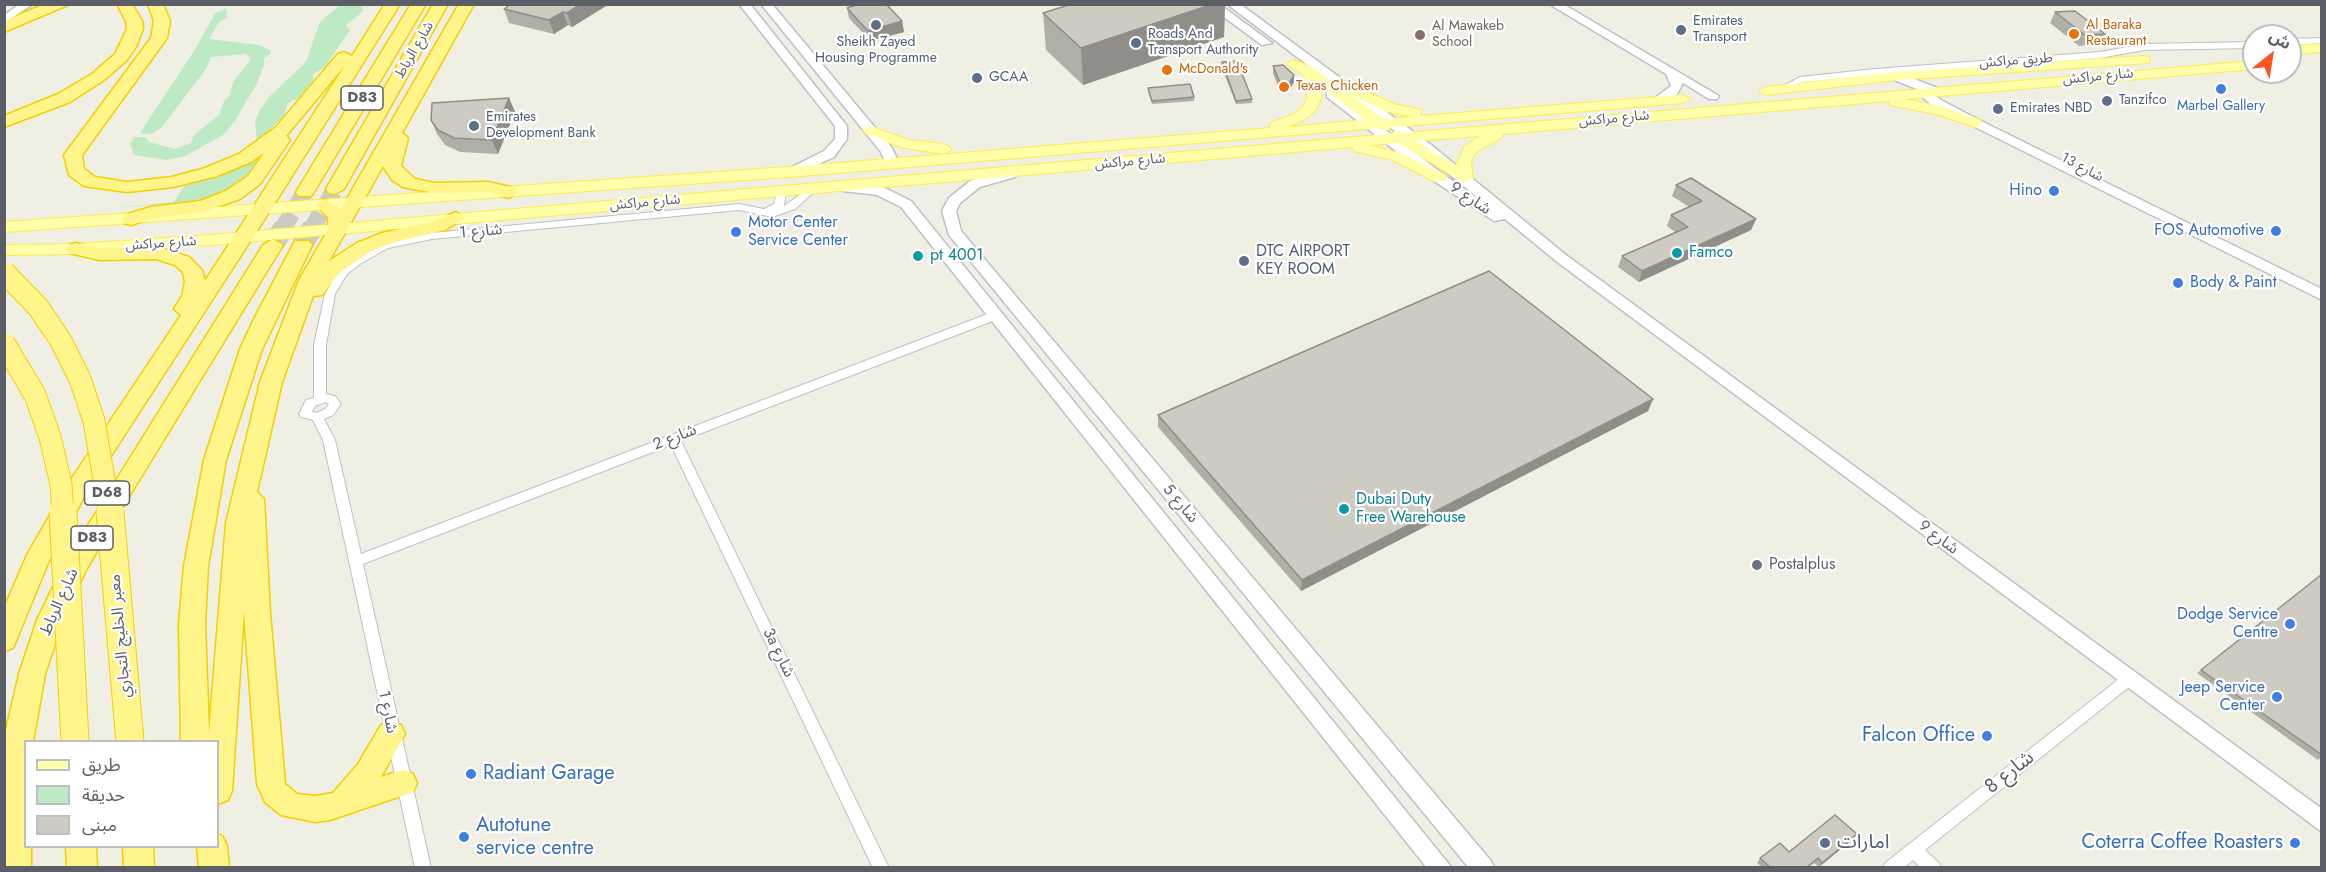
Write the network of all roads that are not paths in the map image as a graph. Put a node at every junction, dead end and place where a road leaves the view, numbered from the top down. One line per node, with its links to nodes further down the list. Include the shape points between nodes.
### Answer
1 (28, 4): 14 (street)
2 (63, 4): 15 (highway)
3 (155, 4): 39 (highway, via 162,21 159,38 77,146 72,163 81,177 107,186 127,187 192,178 260,150)
4 (419, 4): 60 (highway, شارع الرباط / D83)
5 (441, 4): 57 (highway, شارع الرباط / D83)
6 (467, 4): 43 (highway)
7 (744, 4): 53 (street, via 841,126 841,139 829,154)
8 (766, 4): 45 (street)
9 (1211, 4): 25 (street)
10 (1232, 4): 30 (street)
11 (1554, 4): 27 (street)
12 (123, 6): 42 (highway, via 135,29 121,57 82,88)
13 (392, 7): 39 (highway, via 365,28); 67 (highway)
14 (4, 20)
15 (4, 27)
16 (2322, 40): 17 (street)
17 (2302, 41)
18 (2242, 45): 32 (street, طريق مراكش, via 2144,47 2100,55 1875,72 1800,80)
19 (2322, 48): 20 (main road)
20 (2302, 49)
21 (2242, 54): 23 (main road, شارع مراكش)
22 (2322, 59): 24 (main road)
23 (2128, 61): 28 (main road, شارع مراكش); 33 (main road, via 2113,68 1937,82)
24 (2302, 61)
25 (1293, 64): 29 (street); 46 (main road, via 1311,72)
26 (2242, 66): 31 (main road, شارع مراكش)
27 (1669, 70): 34 (street); 36 (street, via 1677,86)
28 (1893, 76): 32 (main road, شارع مراكش); 33 (street, شارع 13); 37 (main road, via 1906,84 1809,95)
29 (1310, 77): 46 (street); 47 (main road, via 1315,97 1310,108 1292,121)
30 (1344, 87): 40 (main road, via 1399,110); 46 (street)
31 (1983, 87): 33 (main road, شارع مراكش); 41 (main road, via 1973,92 1970,100)
32 (1779, 90): 34 (main road, شارع مراكش)
33 (1928, 90): 35 (main road, شارع مراكش); 41 (street, شارع 13, via 1937,103)
34 (1713, 96): 36 (main road, شارع مراكش)
35 (1857, 97): 37 (main road, شارع مراكش); 41 (main road)
36 (1659, 101): 38 (main road, شارع مراكش)
37 (1792, 102): 44 (main road, شارع مراكش)
38 (1527, 110): 40 (main road, شارع مراكش); 46 (main road, via 1501,118)
39 (297, 116): 66 (highway, via 258,174 241,190 203,206)
40 (1458, 116): 46 (main road, شارع مراكش)
41 (1978, 119): 74 (street, شارع 13, via 2246,253)
42 (4, 122)
43 (398, 123): 61 (highway, via 399,139 392,165 403,180 426,187 488,187); 64 (highway)
44 (1525, 127): 46 (main road, شارع مراكش); 55 (main road, via 1476,144 1465,156)
45 (870, 130): 50 (main road, via 918,147 1001,147); 51 (street)
46 (1390, 131): 47 (main road, شارع مراكش); 48 (main road, شارع مراكش); 49 (main road, via 1298,140); 54 (street, شارع 9); 55 (main road)
47 (1257, 134): 50 (main road, شارع مراكش)
48 (1326, 144): 49 (main road, شارع مراكش); 54 (main road, via 1385,153)
49 (1272, 149): 52 (main road, شارع مراكش)
50 (1027, 152): 51 (main road, شارع مراكش)
51 (892, 163): 53 (main road, شارع مراكش); 62 (main road, via 881,174 743,187)
52 (1033, 170): 56 (main road, شارع مراكش); 79 (street, شارع 5, via 975,184 954,201 949,211 950,222 954,232)
53 (788, 172): 58 (main road, شارع مراكش)
54 (1439, 178): 72 (street, شارع 9)
55 (1464, 178): 72 (street, شارع 9)
56 (818, 188): 59 (main road, شارع مراكش); 63 (street, شارع 1, via 783,212); 75 (street, شارع 5, via 869,188 899,199)
57 (336, 189)
58 (549, 189): 61 (main road, شارع مراكش); 64 (main road, via 513,202)
59 (781, 191): 62 (main road, شارع مراكش); 63 (street, via 779,206)
60 (305, 192)
61 (509, 192): 64 (main road, شارع مراكش)
62 (696, 199): 65 (main road, شارع مراكش)
63 (758, 211): 83 (street, شارع 1, via 739,207 432,236 385,246 344,272 330,294 320,345 320,399 304,411 317,417 328,440)
64 (339, 214): 65 (main road, شارع مراكش); 67 (main road, شارع مراكش); 67 (main road, شارع مراكش); 78 (highway)
65 (456, 218): 78 (highway, via 389,237 342,261 319,283)
66 (131, 219): 67 (main road, شارع مراكش); 68 (main road, شارع مراكش)
67 (252, 224): 71 (main road, شارع مراكش); 73 (main road, via 65,240); 76 (highway)
68 (4, 227)
69 (273, 245): 98 (highway, شارع الرباط / D83, via 103,520 50,620 32,674 20,730)
70 (302, 245): 89 (highway, via 251,349 229,411 211,481 196,566 192,624)
71 (76, 249): 73 (main road, شارع مراكش); 76 (highway, via 100,254 158,253 188,265 195,282 180,317)
72 (1555, 253): 85 (street, شارع 9)
73 (6, 258): 88 (highway, معبر الخليج التجاري / D68, bridge, via 61,341 80,379 94,421 113,538)
74 (2322, 296)
75 (994, 316): 80 (street, شارع 5); 81 (street, شارع 2)
76 (180, 332): 84 (highway, via 57,524 23,590)
77 (4, 343): 87 (highway, D68, bridge, via 35,395 61,484)
78 (283, 346): 82 (highway, via 258,429)
79 (1064, 364): 80 (street, via 1050,365); 105 (street, شارع 5)
80 (1040, 372): 104 (street, شارع 5)
81 (674, 439): 83 (street, شارع 2); 103 (street, 3a شارع)
82 (251, 471): 90 (highway, via 237,535); 92 (highway, via 257,613 271,784 281,801 302,809)
83 (356, 561): 86 (street, شارع 1)
84 (4, 640)
85 (2129, 679): 93 (street, شارع 9); 97 (street, شارع 8)
86 (392, 734): 91 (street, شارع 1); 92 (highway, via 372,767)
87 (75, 740)
88 (130, 740)
89 (195, 740)
90 (219, 778)
91 (403, 783): 92 (highway); 102 (street, شارع 1)
92 (342, 803)
93 (2322, 822)
94 (81, 848): 99 (highway)
95 (138, 848): 100 (highway)
96 (212, 848): 101 (highway)
97 (1914, 850): 106 (street, شارع 8); 107 (street)
98 (15, 867)
99 (82, 867)
100 (139, 867)
101 (214, 867)
102 (423, 867)
103 (881, 867)
104 (1441, 867)
105 (1483, 867)
106 (1891, 867)
107 (1933, 867)

